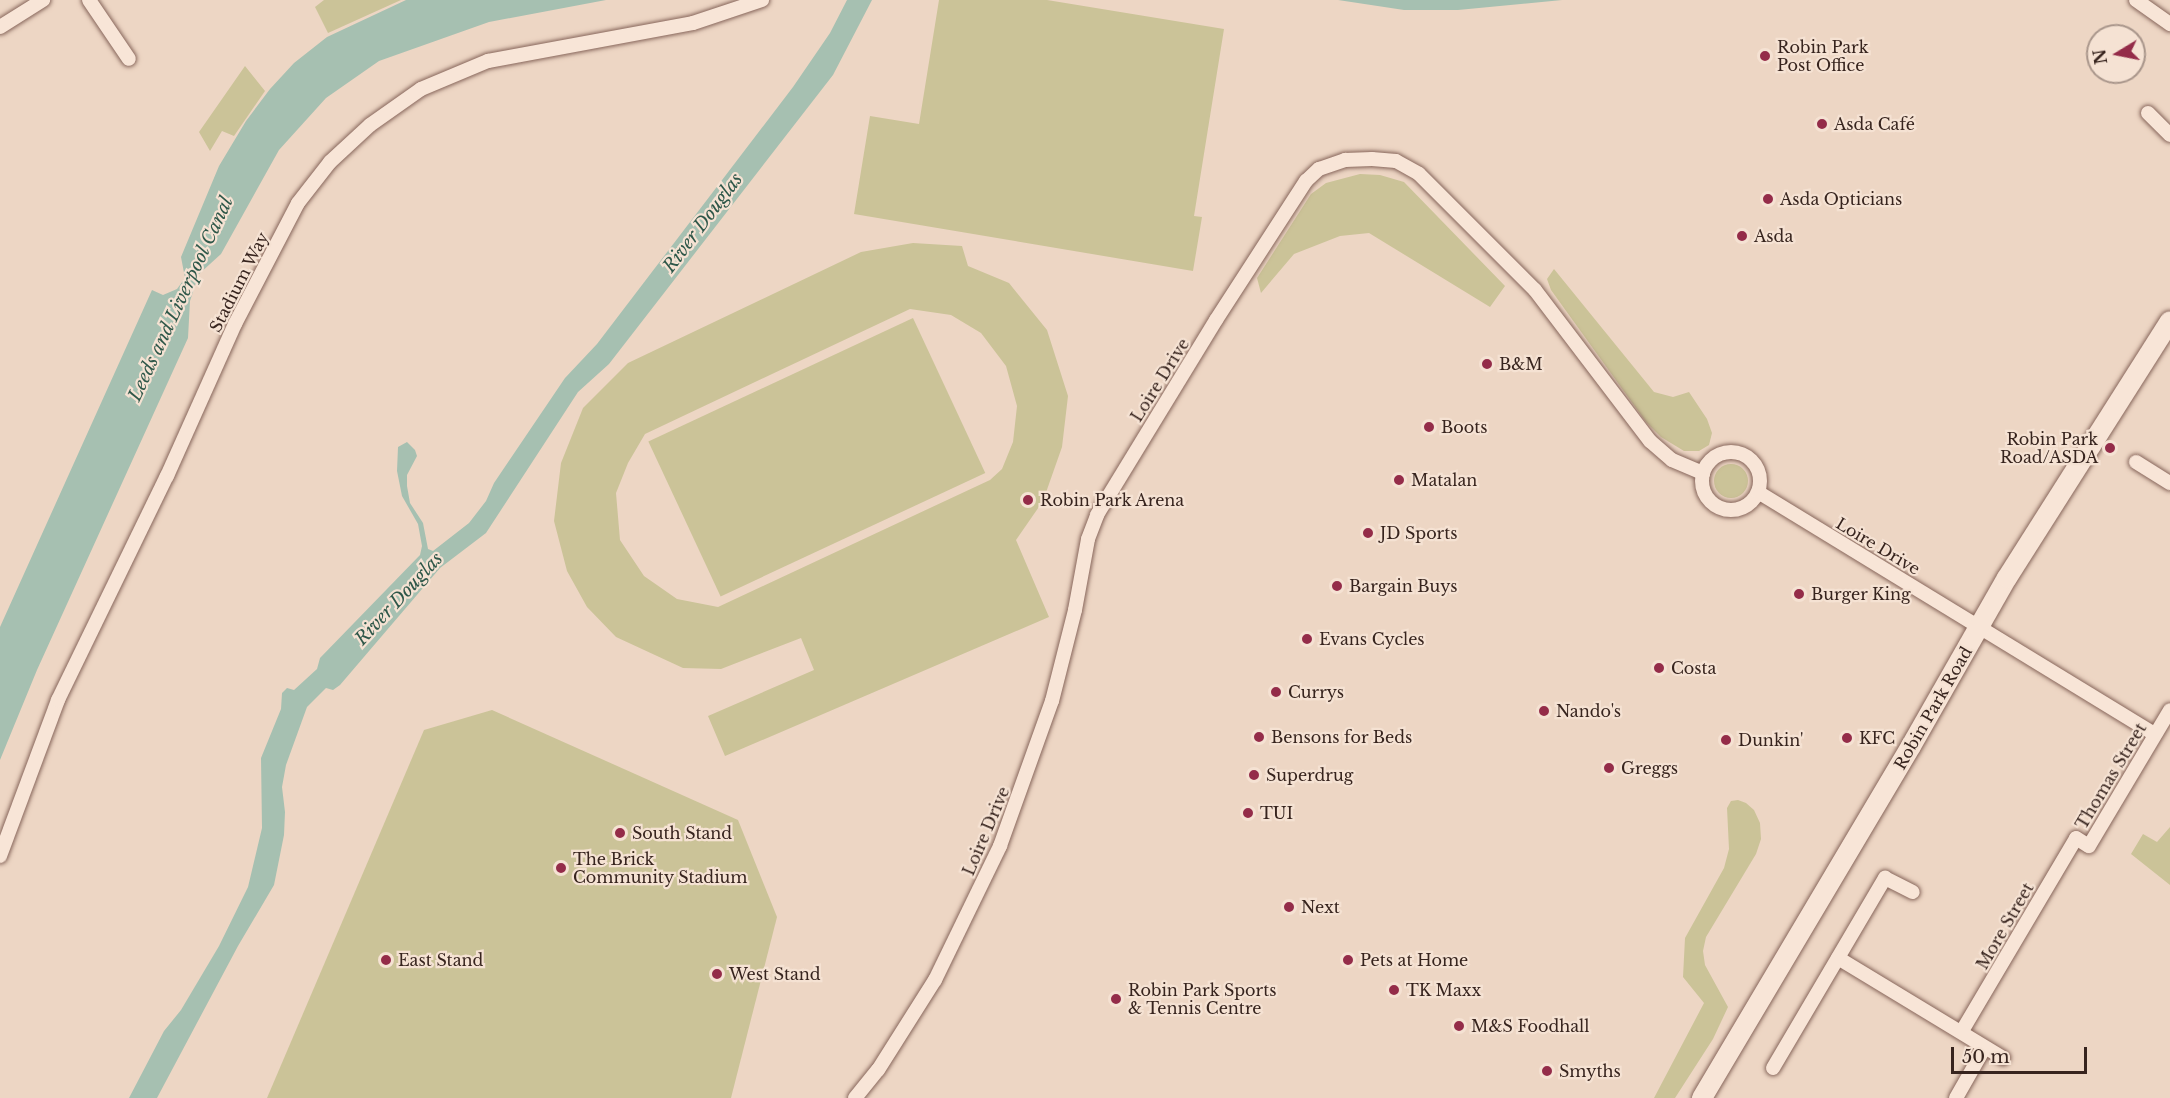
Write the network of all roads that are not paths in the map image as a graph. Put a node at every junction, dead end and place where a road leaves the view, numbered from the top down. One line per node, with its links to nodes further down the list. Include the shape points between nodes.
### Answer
1 (43, 0): 6 (street)
2 (89, 0): 7 (street)
3 (762, 0): 19 (street, Stadium Way, via 693,23 488,61 412,95 356,136 330,162 298,203 235,324 167,476 58,700)
4 (2136, 0): 5 (street)
5 (2170, 24)
6 (0, 27)
7 (129, 59)
8 (2148, 113): 9 (street)
9 (2170, 135)
10 (2170, 321): 15 (street, Robin Park Road)
11 (2136, 462): 13 (street)
12 (1703, 473): 14 (street, via 1704,491 1723,509 1740,509); 14 (street, via 1724,452 1744,454 1757,466 1761,484); 26 (street, Loire Drive, via 1672,460 1650,441 1535,290 1419,174 1396,161 1372,159 1345,160 1319,169 1306,181 1216,320 1097,515 1088,539 1052,701 1000,846 935,980 878,1070)
13 (2170, 483)
14 (1758, 492): 15 (street, Loire Drive)
15 (1979, 627): 17 (street, Loire Drive); 27 (street, Robin Park Road)
16 (2170, 710): 17 (street, Thomas Street)
17 (2155, 734): 18 (street, Thomas Street, via 2089,846)
18 (2076, 838): 22 (street, More Street)
19 (0, 856)
20 (1913, 892): 21 (street, via 1885,878)
21 (1838, 958): 22 (street); 25 (street)
22 (1962, 1031): 23 (street)
23 (1984, 1049): 24 (street); 28 (street)
24 (2003, 1058)
25 (1773, 1068)
26 (855, 1098)
27 (1702, 1098)
28 (1956, 1098)

